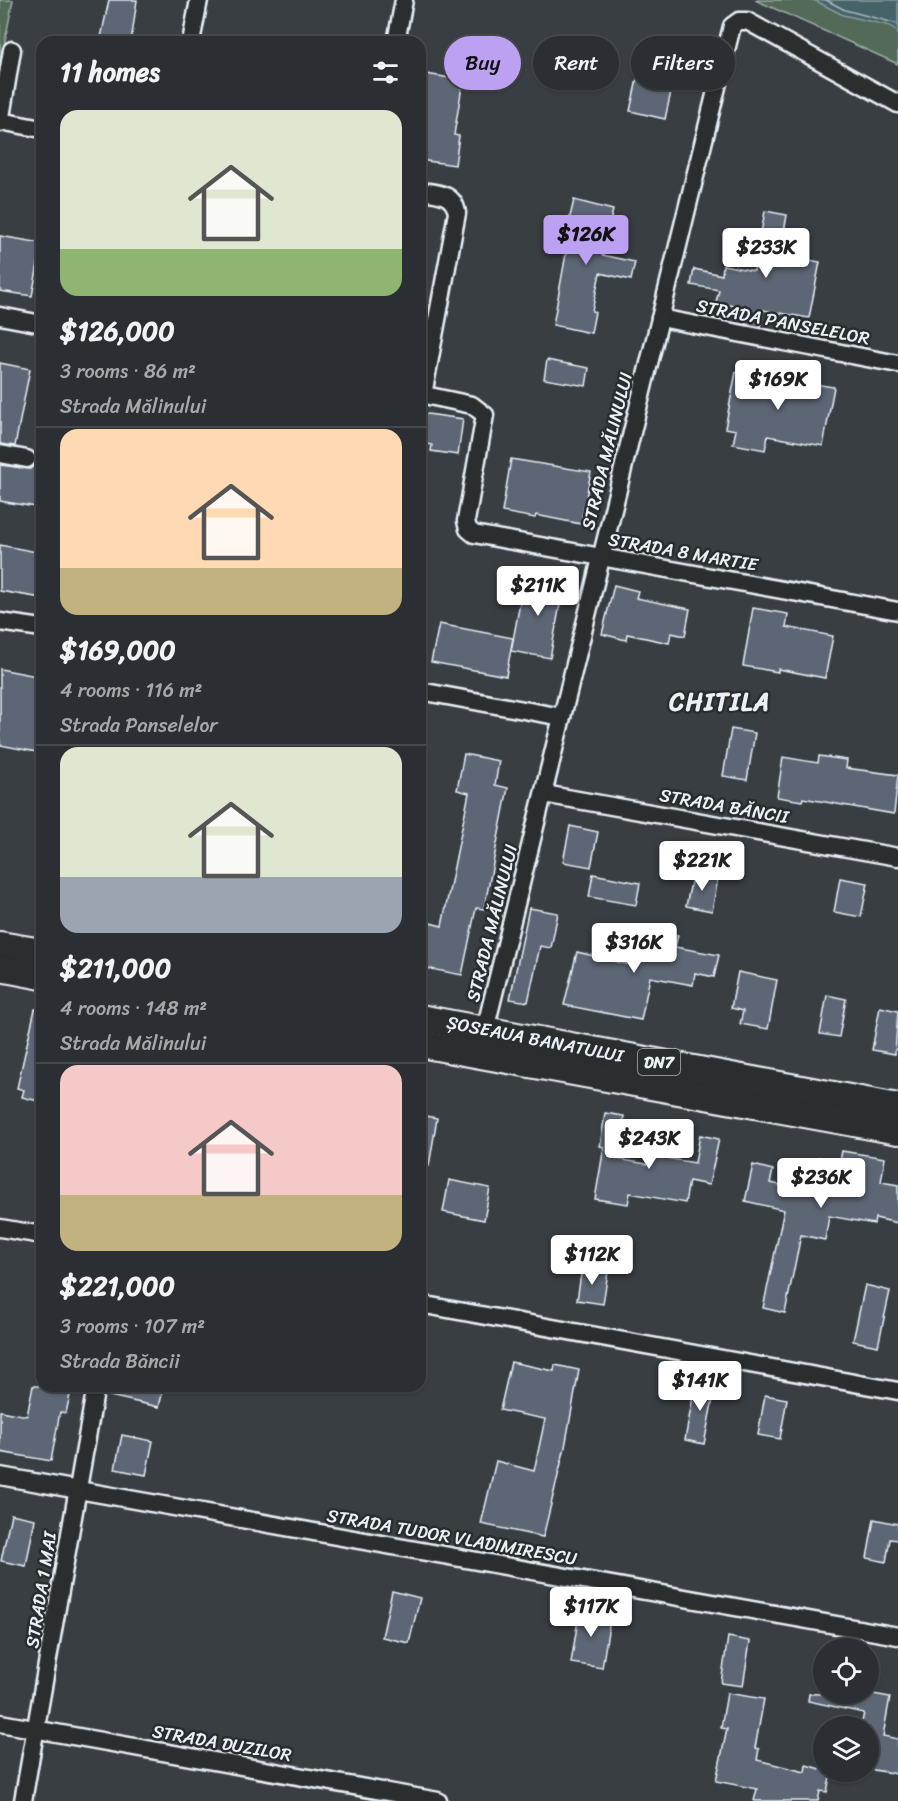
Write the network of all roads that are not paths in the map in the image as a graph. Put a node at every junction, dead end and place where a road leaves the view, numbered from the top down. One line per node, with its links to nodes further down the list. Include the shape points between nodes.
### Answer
1 (199, 0): 3 (street)
2 (404, 0): 4 (street)
3 (192, 36)
4 (397, 36)
5 (12, 50): 7 (street)
6 (898, 104): 11 (street, STRADA MĂLINULUI, via 747,21 735,23)
7 (0, 122): 8 (street)
8 (36, 128)
9 (426, 192): 14 (street, via 447,195 457,213)
10 (0, 316): 12 (street)
11 (660, 318): 13 (street, STRADA PANSELELOR); 18 (street, STRADA MĂLINULUI)
12 (36, 323)
13 (898, 364)
14 (426, 369)
15 (426, 395): 18 (street, STRADA 8 MARTIE, via 472,405 485,415 466,521 468,529 474,534)
16 (0, 454): 17 (street)
17 (27, 459)
18 (601, 558): 19 (street, STRADA 8 MARTIE); 23 (street, STRADA MĂLINULUI)
19 (898, 610)
20 (0, 622): 21 (street)
21 (36, 627)
22 (426, 692): 23 (street)
23 (562, 717): 24 (street, STRADA MĂLINULUI)
24 (544, 794): 25 (street, STRADA BĂNCII); 31 (street, STRADA MĂLINULUI)
25 (898, 857)
26 (0, 945): 27 (main road)
27 (36, 951)
28 (0, 969): 29 (main road)
29 (36, 975)
30 (426, 1019): 31 (main road, ȘOSEAUA BANATULUI / DN7)
31 (485, 1030): 33 (main road, ȘOSEAUA BANATULUI / DN7)
32 (426, 1045): 34 (main road, ȘOSEAUA BANATULUI / DN7)
33 (898, 1107)
34 (898, 1131)
35 (0, 1228): 36 (street)
36 (36, 1234)
37 (426, 1305): 38 (street)
38 (898, 1391)
39 (95, 1392): 41 (street, STRADA 1 MAI)
40 (0, 1476): 41 (street, STRADA TUDOR VLADIMIRESCU)
41 (77, 1489): 42 (street, STRADA TUDOR VLADIMIRESCU); 44 (street, STRADA 1 MAI)
42 (898, 1636)
43 (0, 1723): 44 (street, STRADA DUZILOR)
44 (38, 1730): 45 (street, STRADA 1 MAI); 46 (street, STRADA DUZILOR)
45 (23, 1801)
46 (438, 1801)

